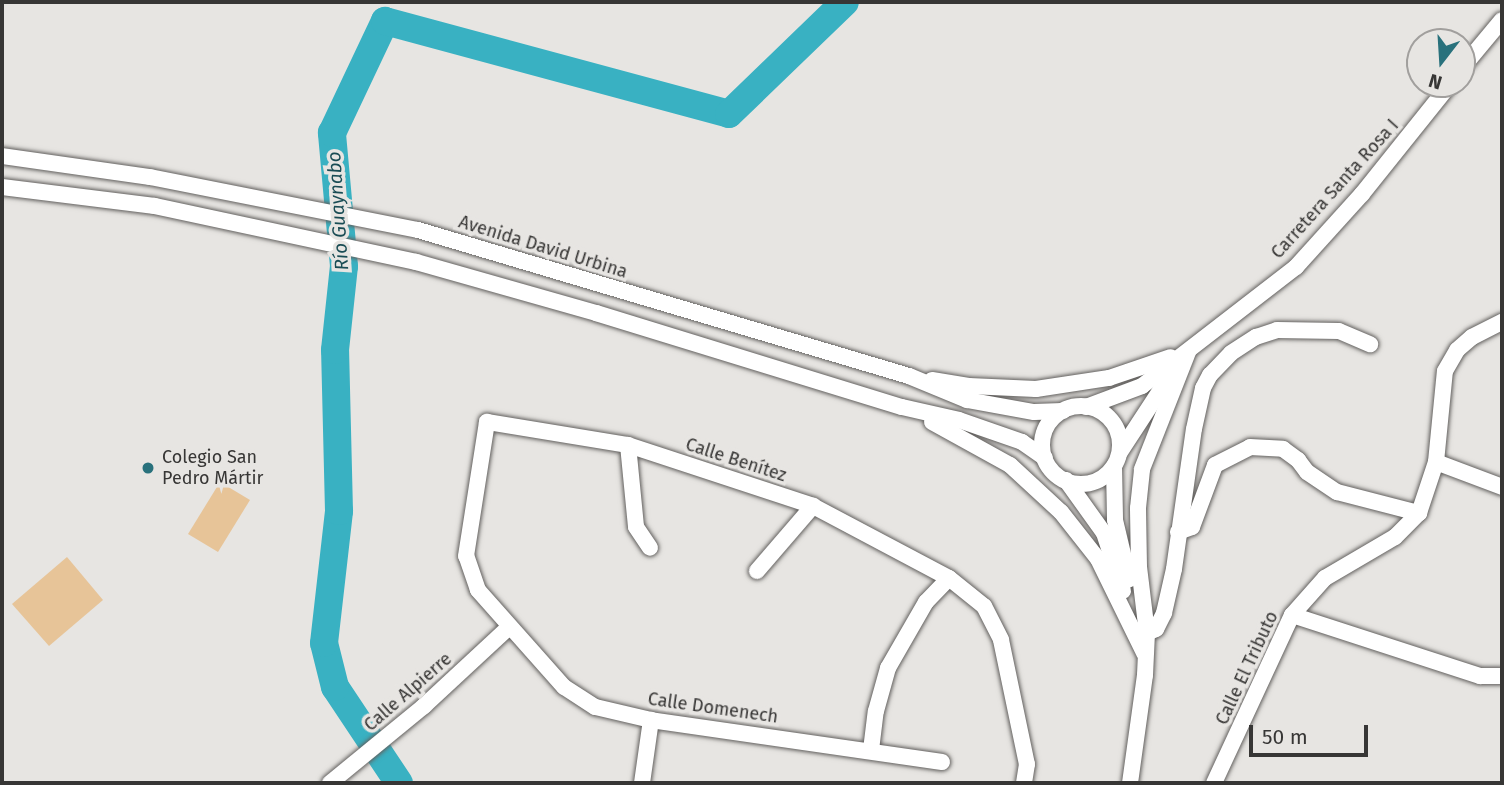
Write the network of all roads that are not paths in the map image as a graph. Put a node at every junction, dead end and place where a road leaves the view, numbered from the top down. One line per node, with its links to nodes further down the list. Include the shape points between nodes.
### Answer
1 (1502, 20): 2 (street)
2 (1476, 51)
3 (1439, 98): 8 (street, Carretera Santa Rosa I, via 1296,267)
4 (2, 156): 9 (street, Avenida David Urbina, via 89,166 418,230)
5 (2, 187): 10 (street, via 155,206 416,262)
6 (1502, 322): 16 (street, Calle El Tributo, via 1464,343 1445,372)
7 (1370, 344): 21 (street, via 1339,331 1277,330 1256,337 1223,360 1210,375 1198,404)
8 (1189, 349): 9 (street, via 1109,378 1036,389 969,386); 11 (street, via 1142,386); 15 (street); 27 (street, Carretera Santa Rosa I, via 1142,469 1139,567)
9 (909, 376): 12 (street, Avenida David Urbina, via 967,400 1034,412)
10 (902, 407): 14 (street, via 1001,434); 28 (street, via 956,432 1010,465 1061,512 1098,559)
11 (1086, 407): 12 (street); 15 (street, via 1112,422 1119,436)
12 (1063, 411): 14 (street, via 1047,428)
13 (628, 445): 19 (street, Calle Benítez); 22 (street, via 636,527); 26 (street, Calle Benítez, via 487,422 466,556 478,590)
14 (1045, 458): 17 (street)
15 (1117, 459): 17 (street, via 1103,477 1089,483); 28 (street, Carretera Santa Rosa I, via 1115,520)
16 (1436, 462): 18 (street); 20 (street, Calle El Tributo)
17 (1066, 480): 28 (street, Carretera Santa Rosa I, via 1104,533)
18 (1502, 487)
19 (813, 506): 23 (street); 24 (street, Calle Benítez)
20 (1419, 513): 21 (street, via 1337,492 1283,449 1250,447 1215,465 1192,527); 25 (street, Calle El Tributo, via 1395,537 1325,579)
21 (1178, 532): 27 (street, via 1164,613 1156,629)
22 (650, 548)
23 (757, 571)
24 (948, 578): 31 (street, via 926,602 888,668); 35 (street, Calle Benítez, via 984,606 1001,640 1027,764)
25 (1292, 615): 29 (street, via 1480,677); 37 (street, Calle El Tributo)
26 (508, 628): 30 (street, Calle Domenech, via 564,687 595,707); 33 (street, Calle Alpierre)
27 (1147, 634): 28 (street, Carretera Santa Rosa I)
28 (1144, 653): 36 (street, Carretera Santa Rosa I)
29 (1502, 676)
30 (650, 720): 31 (street, Calle Domenech); 34 (street)
31 (871, 750): 32 (street, Calle Domenech)
32 (942, 762)
33 (334, 781)
34 (642, 783)
35 (1024, 783)
36 (1130, 783)
37 (1214, 783)

